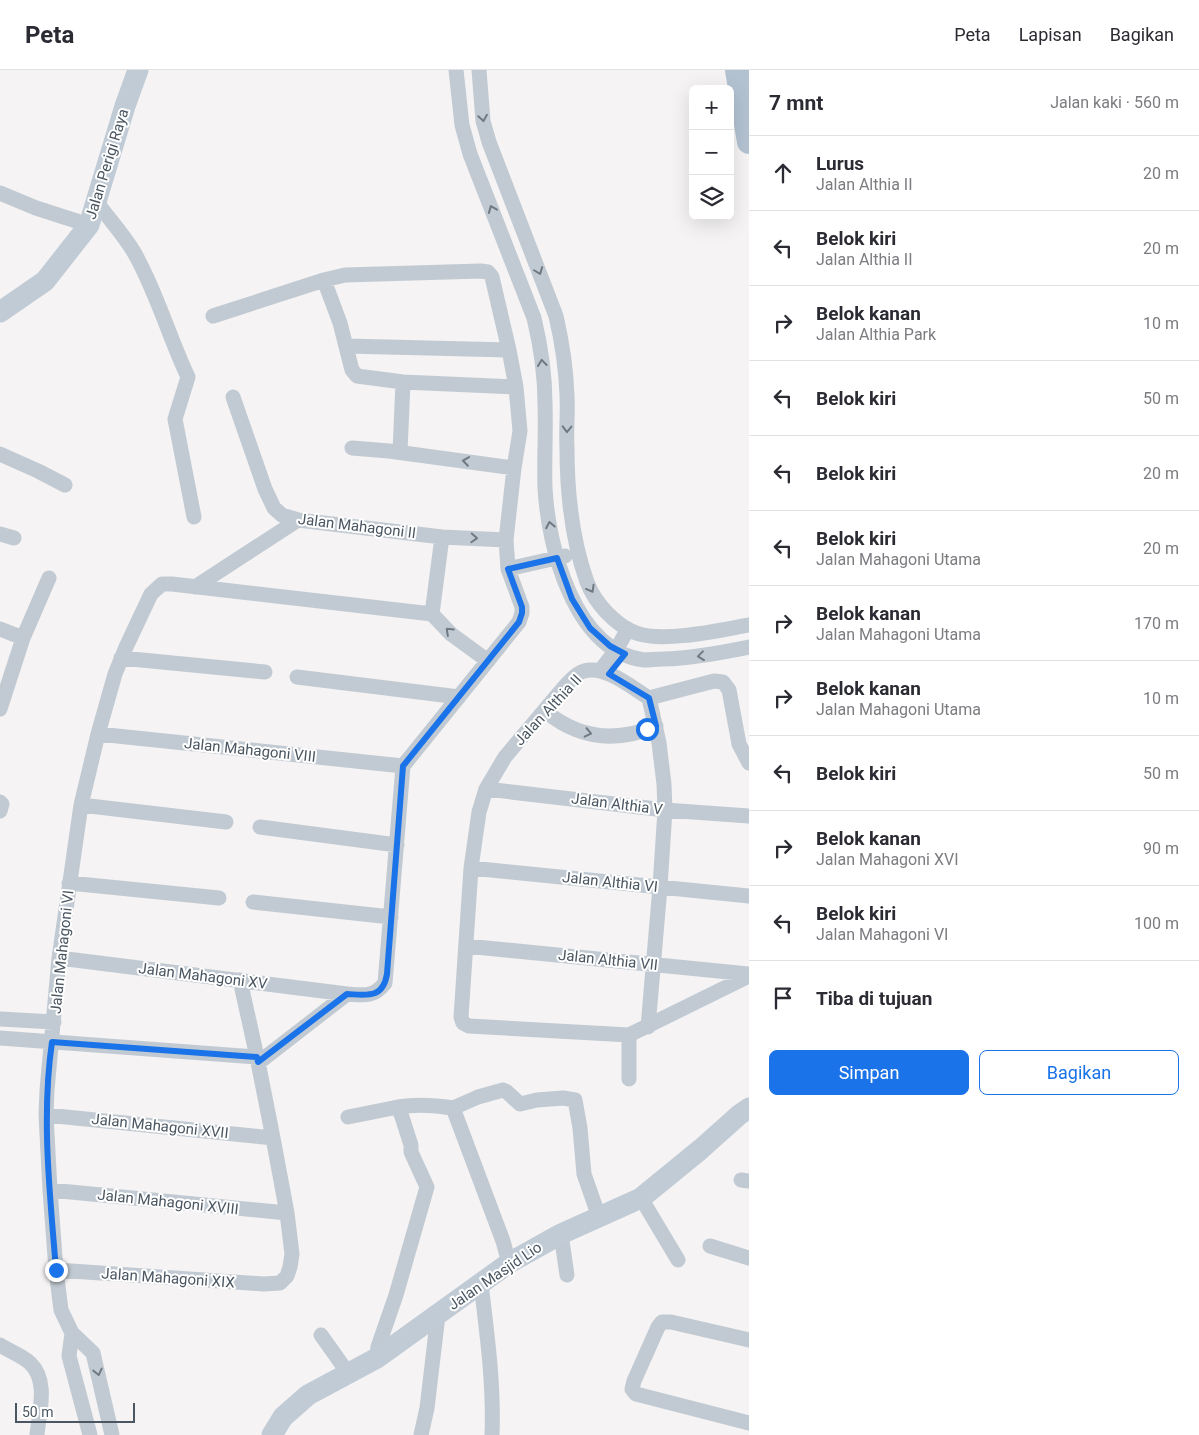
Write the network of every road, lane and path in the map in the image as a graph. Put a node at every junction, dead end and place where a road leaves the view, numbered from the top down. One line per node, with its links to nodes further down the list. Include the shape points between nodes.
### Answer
1 (138, 70): 7 (street, Jalan Perigi Raya)
2 (456, 70): 27 (street, one-way to 2, via 545,489 544,374 540,341 470,154 462,125)
3 (479, 70): 26 (street, one-way to 26, via 483,121 489,142 556,316 560,335 568,396 568,486)
4 (737, 70): 5 (main road)
5 (749, 142)
6 (0, 193): 8 (street)
7 (96, 201): 8 (street, Jalan Perigi Raya); 22 (street, via 134,253 188,377 174,419)
8 (89, 225): 10 (street, Jalan Perigi Raya, via 45,281)
9 (324, 280): 11 (street); 12 (street); 13 (street, via 345,275 488,272 492,277)
10 (0, 312)
11 (213, 316)
12 (346, 346): 13 (street); 14 (street, via 353,373 357,376)
13 (509, 350): 15 (street)
14 (403, 382): 15 (street); 18 (street)
15 (516, 387): 20 (street, via 520,431)
16 (233, 397): 23 (street, Jalan Mahagoni II, via 274,508 282,515)
17 (352, 448): 18 (street)
18 (400, 452): 20 (street, one-way to 18)
19 (0, 454): 21 (street)
20 (514, 468): 25 (street)
21 (65, 485)
22 (194, 517)
23 (298, 520): 24 (street, Jalan Mahagoni II); 30 (street)
24 (442, 536): 25 (street, Jalan Mahagoni II, one-way to 25); 31 (street)
25 (506, 540): 28 (street)
26 (579, 553): 27 (street); 34 (street, one-way to 34, via 588,584 604,611)
27 (557, 558): 28 (street); 37 (street, via 572,599 590,628)
28 (508, 569): 39 (street, via 522,613 519,622)
29 (49, 578): 35 (street)
30 (195, 587): 31 (street); 38 (street, Jalan Mahagoni VI, via 162,584 151,594)
31 (432, 614): 39 (street, one-way to 31, via 451,634)
32 (749, 625): 34 (street, via 664,636)
33 (0, 629): 35 (street)
34 (632, 631): 37 (street)
35 (23, 638): 45 (street)
36 (749, 648): 37 (street, one-way to 37, via 644,660)
37 (621, 652): 41 (street)
38 (122, 658): 40 (street); 48 (street, Jalan Mahagoni VI)
39 (488, 661): 43 (street)
40 (265, 672)
41 (604, 672): 44 (street); 46 (street, Jalan Althia II, via 583,671 575,676)
42 (297, 677): 43 (street)
43 (458, 697): 50 (street)
44 (649, 698): 47 (street); 49 (street, via 714,681 723,682 729,690 739,744)
45 (0, 709)
46 (545, 711): 47 (street, one-way to 47, via 568,726 603,736 630,734); 51 (street, Jalan Althia II, via 504,757)
47 (656, 726): 54 (street)
48 (98, 734): 50 (street, Jalan Mahagoni VIII); 53 (street, Jalan Mahagoni VI)
49 (749, 764)
50 (403, 766): 59 (street, Jalan Mahagoni XV)
51 (486, 789): 54 (street, Jalan Althia V); 60 (street, Jalan Althia II, via 479,812)
52 (0, 802): 55 (street)
53 (81, 806): 57 (street); 61 (street, Jalan Mahagoni VI)
54 (665, 810): 56 (street, Jalan Althia V); 62 (street)
55 (0, 811)
56 (749, 816)
57 (226, 822)
58 (260, 827): 59 (street)
59 (397, 844): 66 (street, Jalan Mahagoni XV)
60 (471, 868): 62 (street, Jalan Althia VI); 67 (street, Jalan Althia II)
61 (69, 883): 64 (street); 68 (street, Jalan Mahagoni VI)
62 (660, 887): 63 (street, Jalan Althia VI); 69 (street)
63 (749, 896)
64 (219, 898)
65 (253, 902): 66 (street)
66 (391, 917): 72 (street, Jalan Mahagoni XV, via 385,984 370,995)
67 (466, 946): 69 (street, Jalan Althia VII); 76 (street, Jalan Althia II, via 463,1023 469,1026)
68 (59, 958): 71 (street, Jalan Mahagoni XV); 74 (street, Jalan Mahagoni VI)
69 (653, 965): 70 (street, Jalan Althia VII); 75 (street)
70 (749, 975): 75 (street)
71 (240, 980): 72 (street, Jalan Mahagoni XV); 79 (street)
72 (347, 994): 79 (street)
73 (0, 1019): 74 (street)
74 (54, 1022): 78 (street, Jalan Mahagoni VI)
75 (648, 1027): 76 (street)
76 (629, 1035): 80 (street)
77 (0, 1038): 78 (street)
78 (52, 1042): 79 (street); 84 (street, Jalan Mahagoni VI)
79 (258, 1060): 86 (street)
80 (629, 1079)
81 (398, 1107): 82 (street, via 412,1104); 85 (street); 104 (street, via 411,1152 427,1187)
82 (453, 1108): 90 (street, via 502,1090 520,1104 537,1100 575,1100 584,1174); 95 (street)
83 (749, 1108): 88 (street, Jalan Masjid Lio)
84 (46, 1115): 86 (street, Jalan Mahagoni XVII); 87 (street, Jalan Mahagoni VI)
85 (348, 1117)
86 (273, 1138): 89 (street)
87 (50, 1190): 89 (street, Jalan Mahagoni XVIII); 96 (street, Jalan Mahagoni VI)
88 (641, 1198): 90 (street, Jalan Masjid Lio); 94 (street)
89 (286, 1213): 96 (street, Jalan Mahagoni XIX, via 292,1254 287,1276 280,1283)
90 (600, 1217): 91 (street, Jalan Masjid Lio)
91 (561, 1234): 95 (street, Jalan Masjid Lio); 97 (street)
92 (710, 1246): 93 (street)
93 (749, 1258)
94 (678, 1260)
95 (509, 1263): 98 (street, Jalan Masjid Lio)
96 (56, 1270): 100 (street, Jalan Mahagoni VI, via 62,1310)
97 (567, 1275)
98 (481, 1284): 99 (street, Jalan Masjid Lio); 112 (street, via 492,1393)
99 (438, 1315): 104 (street, Jalan Masjid Lio); 111 (street)
100 (72, 1333): 108 (street, Jalan Mahagoni VI, via 69,1356); 109 (street, Jalan Mahagoni VI, one-way to 109, via 93,1353)
101 (320, 1335): 105 (street)
102 (749, 1340): 106 (street, via 662,1322 632,1388 636,1394)
103 (0, 1345): 107 (street, via 30,1363 38,1375 42,1388)
104 (376, 1358): 105 (street, Jalan Masjid Lio)
105 (348, 1372): 110 (street, Jalan Masjid Lio, via 308,1395 283,1418)
106 (749, 1423)
107 (37, 1435)
108 (90, 1435)
109 (112, 1435)
110 (272, 1435)
111 (421, 1435)
112 (492, 1435)

